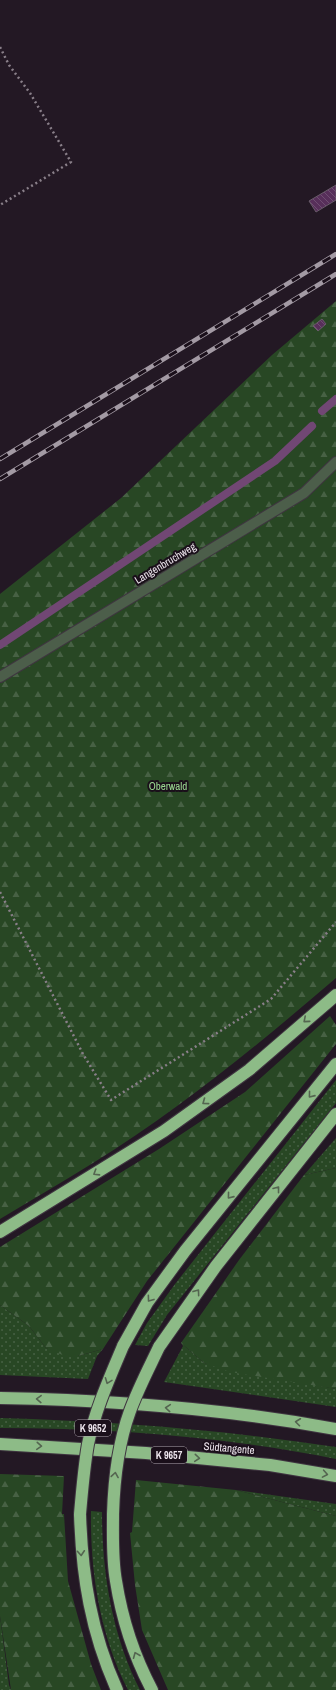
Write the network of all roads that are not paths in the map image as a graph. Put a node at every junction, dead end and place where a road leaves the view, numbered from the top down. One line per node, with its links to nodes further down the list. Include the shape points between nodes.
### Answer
1 (336, 462): 2 (lane, Langenbruchweg, via 304,493)
2 (0, 677)
3 (336, 995): 6 (highway, one-way to 6, via 248,1070 164,1131)
4 (336, 1064): 11 (highway, K 9652, one-way to 11, bridge, via 185,1251 147,1303 123,1346 98,1408 88,1443 83,1478 80,1514 81,1551 85,1586 95,1632)
5 (336, 1114): 12 (highway, one-way to 5, bridge, via 134,1651 116,1580 114,1480 120,1446 130,1413 159,1347 216,1266)
6 (0, 1232)
7 (0, 1398): 8 (highway, one-way to 7, via 184,1409)
8 (336, 1429)
9 (0, 1444): 10 (highway, Südtangente / K 9657, one-way to 10, via 270,1464)
10 (336, 1476)
11 (117, 1690)
12 (152, 1690)

